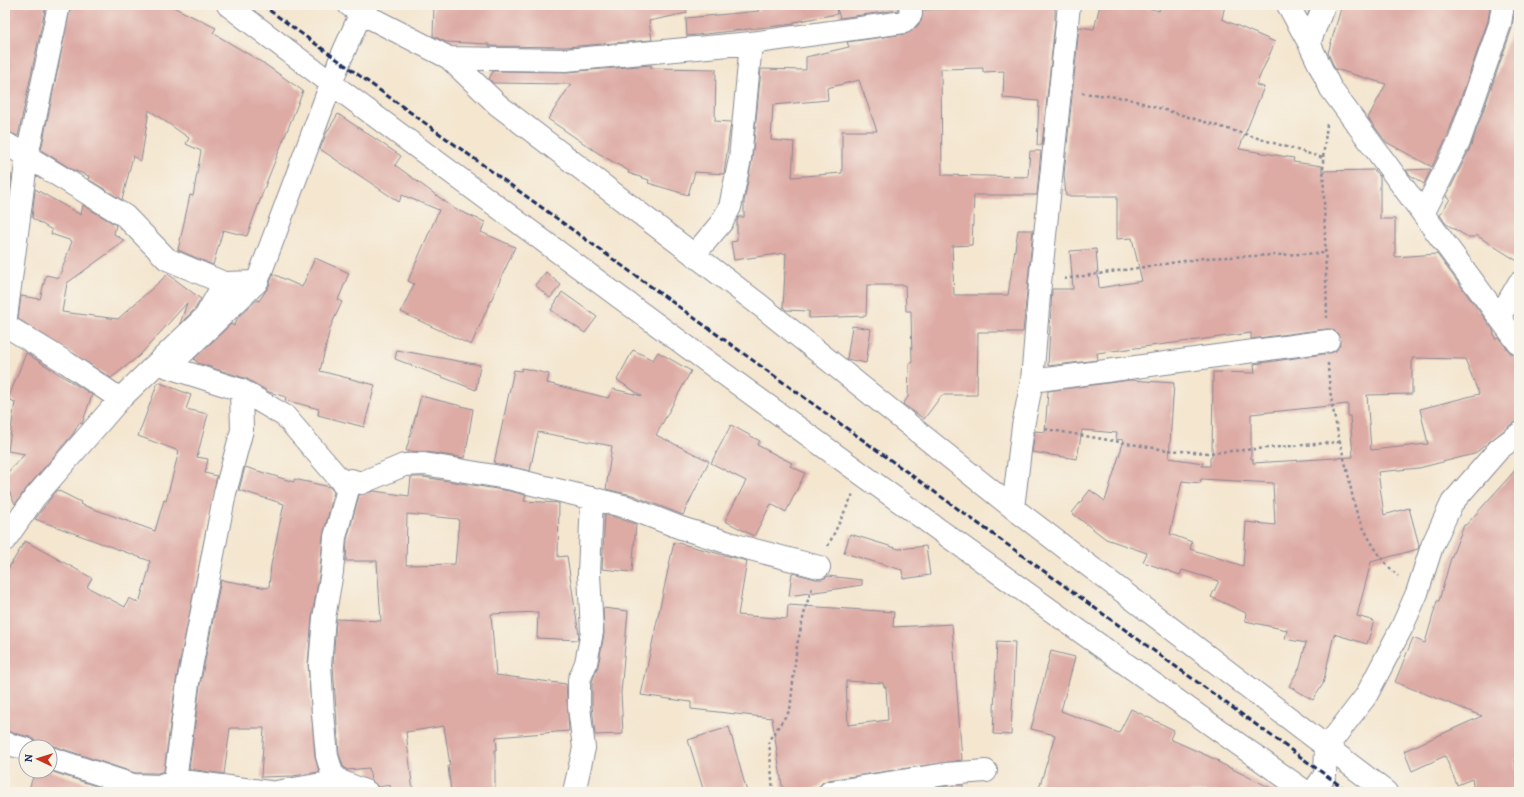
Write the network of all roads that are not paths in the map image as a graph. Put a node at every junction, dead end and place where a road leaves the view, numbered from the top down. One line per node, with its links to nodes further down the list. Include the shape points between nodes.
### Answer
1 (59, 5): 14 (street)
2 (228, 5): 12 (street)
3 (910, 5): 9 (street, via 911,14 904,22)
4 (1069, 5): 24 (street)
5 (1288, 5): 10 (street)
6 (1324, 5): 10 (street)
7 (1503, 5): 15 (street, via 1498,31 1459,142)
8 (359, 8): 11 (street); 12 (street)
9 (751, 43): 11 (street, via 566,60); 16 (street, via 740,159 730,207 722,222)
10 (1309, 43): 15 (street, via 1331,89)
11 (449, 58): 16 (street, via 498,105)
12 (331, 85): 17 (street); 45 (street, via 1120,661)
13 (5, 143): 14 (street)
14 (27, 156): 18 (street, via 124,216 167,259); 21 (street)
15 (1423, 214): 20 (street)
16 (694, 255): 30 (street)
17 (257, 282): 18 (street); 25 (street, via 168,367)
18 (224, 283): 26 (street, via 205,317)
19 (1519, 283): 20 (street)
20 (1500, 316): 23 (street)
21 (5, 325): 26 (street)
22 (1328, 341): 24 (street)
23 (1519, 344)
24 (1032, 381): 30 (street)
25 (241, 390): 28 (street, via 285,416); 38 (street, via 242,430 225,493 188,683)
26 (120, 399): 31 (street, via 35,497)
27 (1519, 434): 35 (street, via 1499,449 1452,502 1432,546 1417,594 1366,696)
28 (348, 489): 29 (street, via 351,480 361,483 404,465 424,464 512,479); 39 (street, via 335,537 320,665 326,756 332,773)
29 (592, 498): 32 (street, via 738,546); 43 (street, via 589,574 592,632 586,663 579,680 584,748)
30 (1012, 508): 35 (street)
31 (5, 540)
32 (819, 567)
33 (5, 743): 34 (street)
34 (18, 747)
35 (1326, 748): 46 (street, via 1325,775); 47 (street)
36 (58, 761): 38 (street, via 133,785 159,786)
37 (986, 770): 44 (street)
38 (175, 780): 40 (street)
39 (340, 781): 41 (street); 42 (street)
40 (269, 792)
41 (276, 792)
42 (367, 792)
43 (574, 792)
44 (830, 792)
45 (1306, 792)
46 (1313, 792)
47 (1386, 792)

